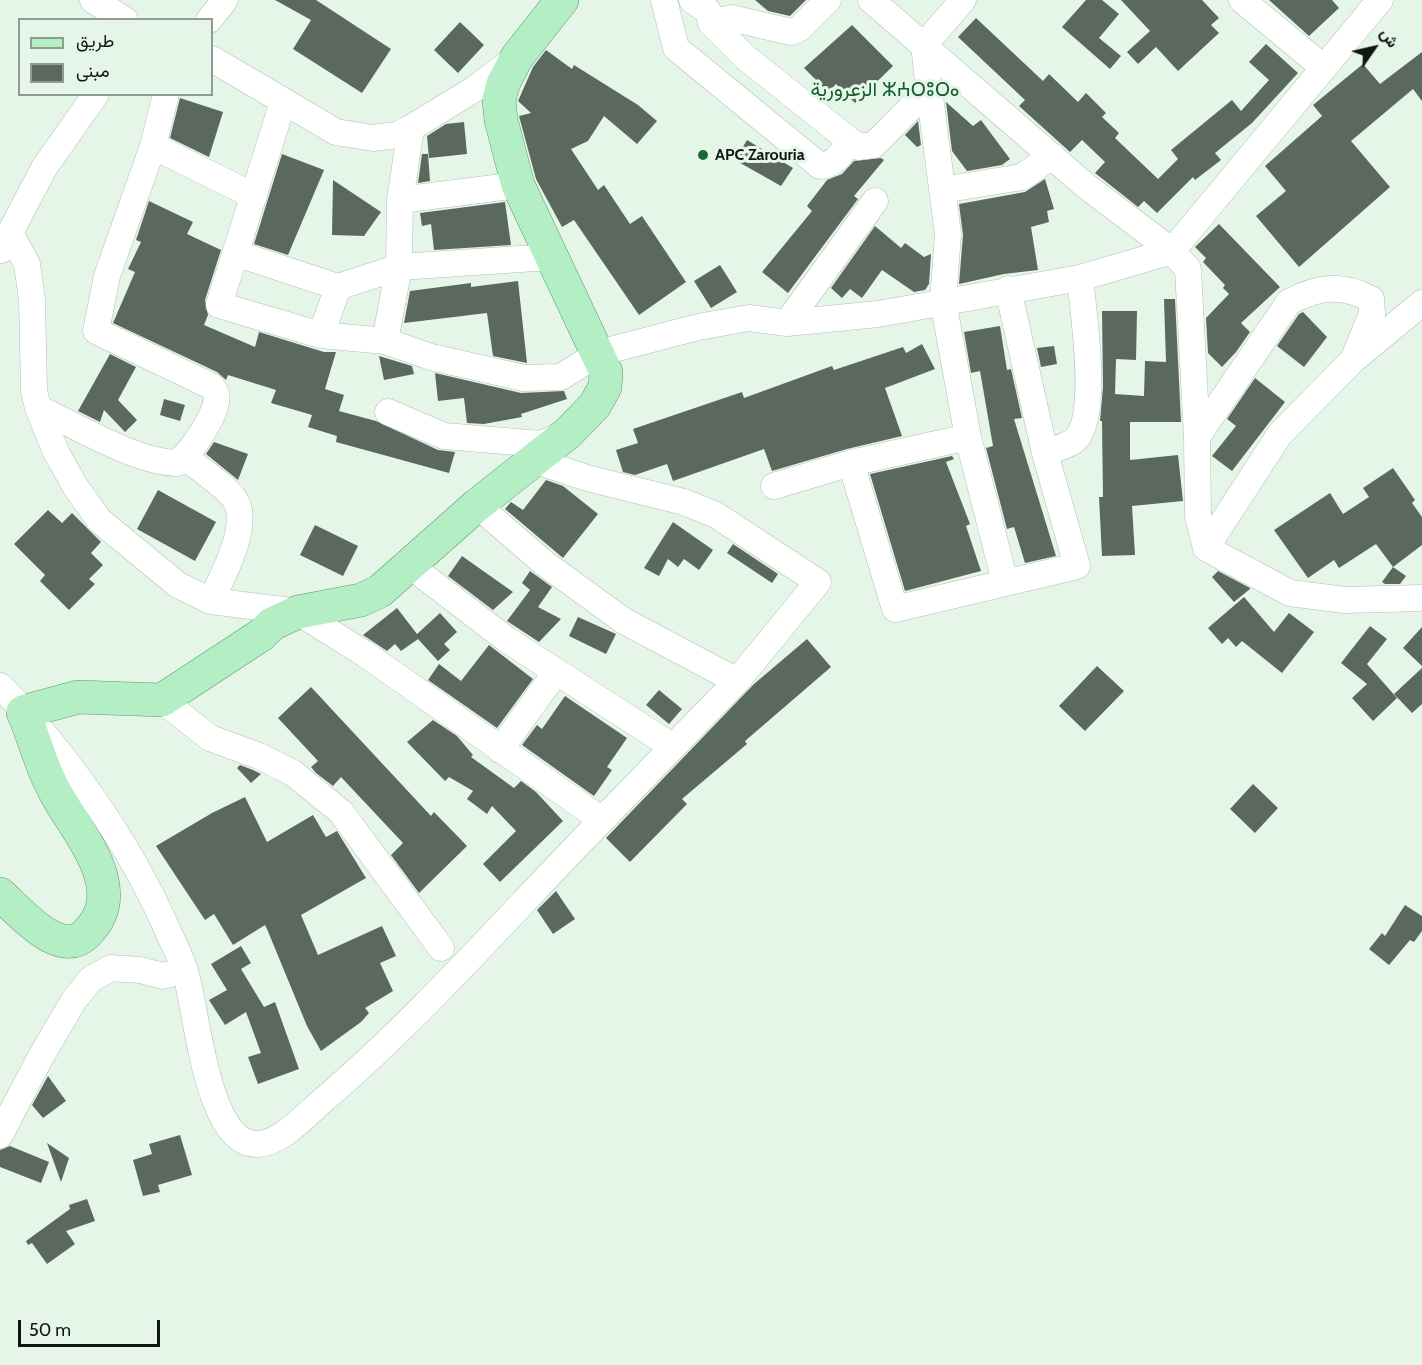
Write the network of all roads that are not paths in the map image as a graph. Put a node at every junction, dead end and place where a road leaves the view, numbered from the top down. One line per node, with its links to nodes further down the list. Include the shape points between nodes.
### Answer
1 (93, 0): 10 (street)
2 (225, 0): 11 (street)
3 (562, 0): 14 (main road)
4 (828, 0): 12 (street, via 800,28 790,32 731,18)
5 (871, 0): 13 (street)
6 (963, 0): 13 (street)
7 (1242, 0): 16 (street)
8 (1380, 0): 16 (street)
9 (674, 2): 12 (street, via 708,12); 22 (street, via 676,48 820,166 838,158)
10 (122, 18)
11 (211, 18)
12 (711, 23): 22 (street, via 745,57)
13 (924, 45): 17 (street); 24 (street)
14 (517, 57): 21 (street); 25 (main road, via 499,100)
15 (213, 60): 20 (street)
16 (1324, 68): 31 (street)
17 (929, 88): 22 (street, via 874,145 858,147); 26 (street)
18 (95, 96): 30 (street, via 44,168)
19 (166, 96): 23 (street)
20 (283, 102): 21 (street, via 336,132 373,138 397,135); 27 (street)
21 (411, 128): 28 (street)
22 (850, 141)
23 (153, 146): 27 (street); 51 (street, via 107,276 96,331 211,386 216,393 216,404)
24 (1052, 156): 26 (street, via 1022,177); 31 (street)
25 (518, 185): 28 (street); 33 (main road)
26 (942, 190): 38 (street, via 948,234)
27 (254, 196): 32 (street)
28 (400, 200): 34 (street)
29 (875, 201): 40 (street)
30 (6, 244): 45 (street, via 27,264)
31 (1172, 251): 35 (street); 49 (street, via 1188,269)
32 (235, 254): 36 (street); 41 (street, via 219,304)
33 (550, 257): 34 (street); 43 (main road)
34 (399, 267): 36 (street); 42 (street)
35 (1080, 278): 37 (street); 50 (street, via 1090,386 1080,432 1074,441)
36 (338, 287): 41 (street)
37 (1008, 289): 38 (street); 50 (street)
38 (943, 301): 40 (street, via 878,314); 48 (street)
39 (1422, 303): 44 (street)
40 (787, 323): 43 (street, via 748,318)
41 (321, 335): 42 (street)
42 (385, 341): 43 (street, via 431,357 524,378 561,377)
43 (599, 353): 47 (main road, via 606,372 605,387 595,405)
44 (1353, 360): 49 (street, via 1372,314 1371,299 1355,291 1312,290 1289,302); 56 (street, via 1280,434)
45 (38, 408): 51 (street, via 142,457 177,464); 60 (street, via 56,452 99,520 178,585)
46 (388, 412): 47 (street, via 444,436 541,444)
47 (568, 433): 52 (main road)
48 (968, 436): 53 (street); 58 (street)
49 (1197, 437): 56 (street, via 1198,516)
50 (1045, 453): 58 (street, via 1077,566)
51 (185, 457): 60 (street, via 230,493 239,510 237,536)
52 (536, 461): 55 (main road); 63 (street, via 684,502 716,515 818,582)
53 (851, 463): 54 (street); 58 (street, via 895,609)
54 (774, 486)
55 (477, 505): 57 (main road); 63 (street, via 544,563 624,621)
56 (1206, 548): 59 (street, via 1290,593 1345,600)
57 (409, 566): 61 (main road, via 370,597); 62 (street)
58 (1005, 582)
59 (1422, 598)
60 (211, 601): 61 (street)
61 (298, 612): 65 (main road, via 272,624); 68 (street)
62 (556, 672): 67 (street); 68 (street)
63 (737, 681): 67 (street)
64 (0, 686): 66 (street)
65 (162, 700): 66 (main road, via 78,697); 72 (street, via 210,738 293,773 341,812)
66 (22, 712): 71 (main road, via 54,791 93,851 103,885 99,919); 74 (street, via 77,777 116,834 152,895)
67 (673, 747): 69 (street)
68 (500, 750): 69 (street)
69 (602, 820): 74 (street, via 363,1066 290,1129 260,1144 242,1140 230,1131 213,1100)
70 (0, 894): 71 (main road, via 46,935 66,942)
71 (80, 940): 73 (street)
72 (441, 948)
73 (111, 968): 74 (street, via 163,976); 75 (street, via 91,979 74,1000)
74 (185, 970)
75 (0, 1135)

